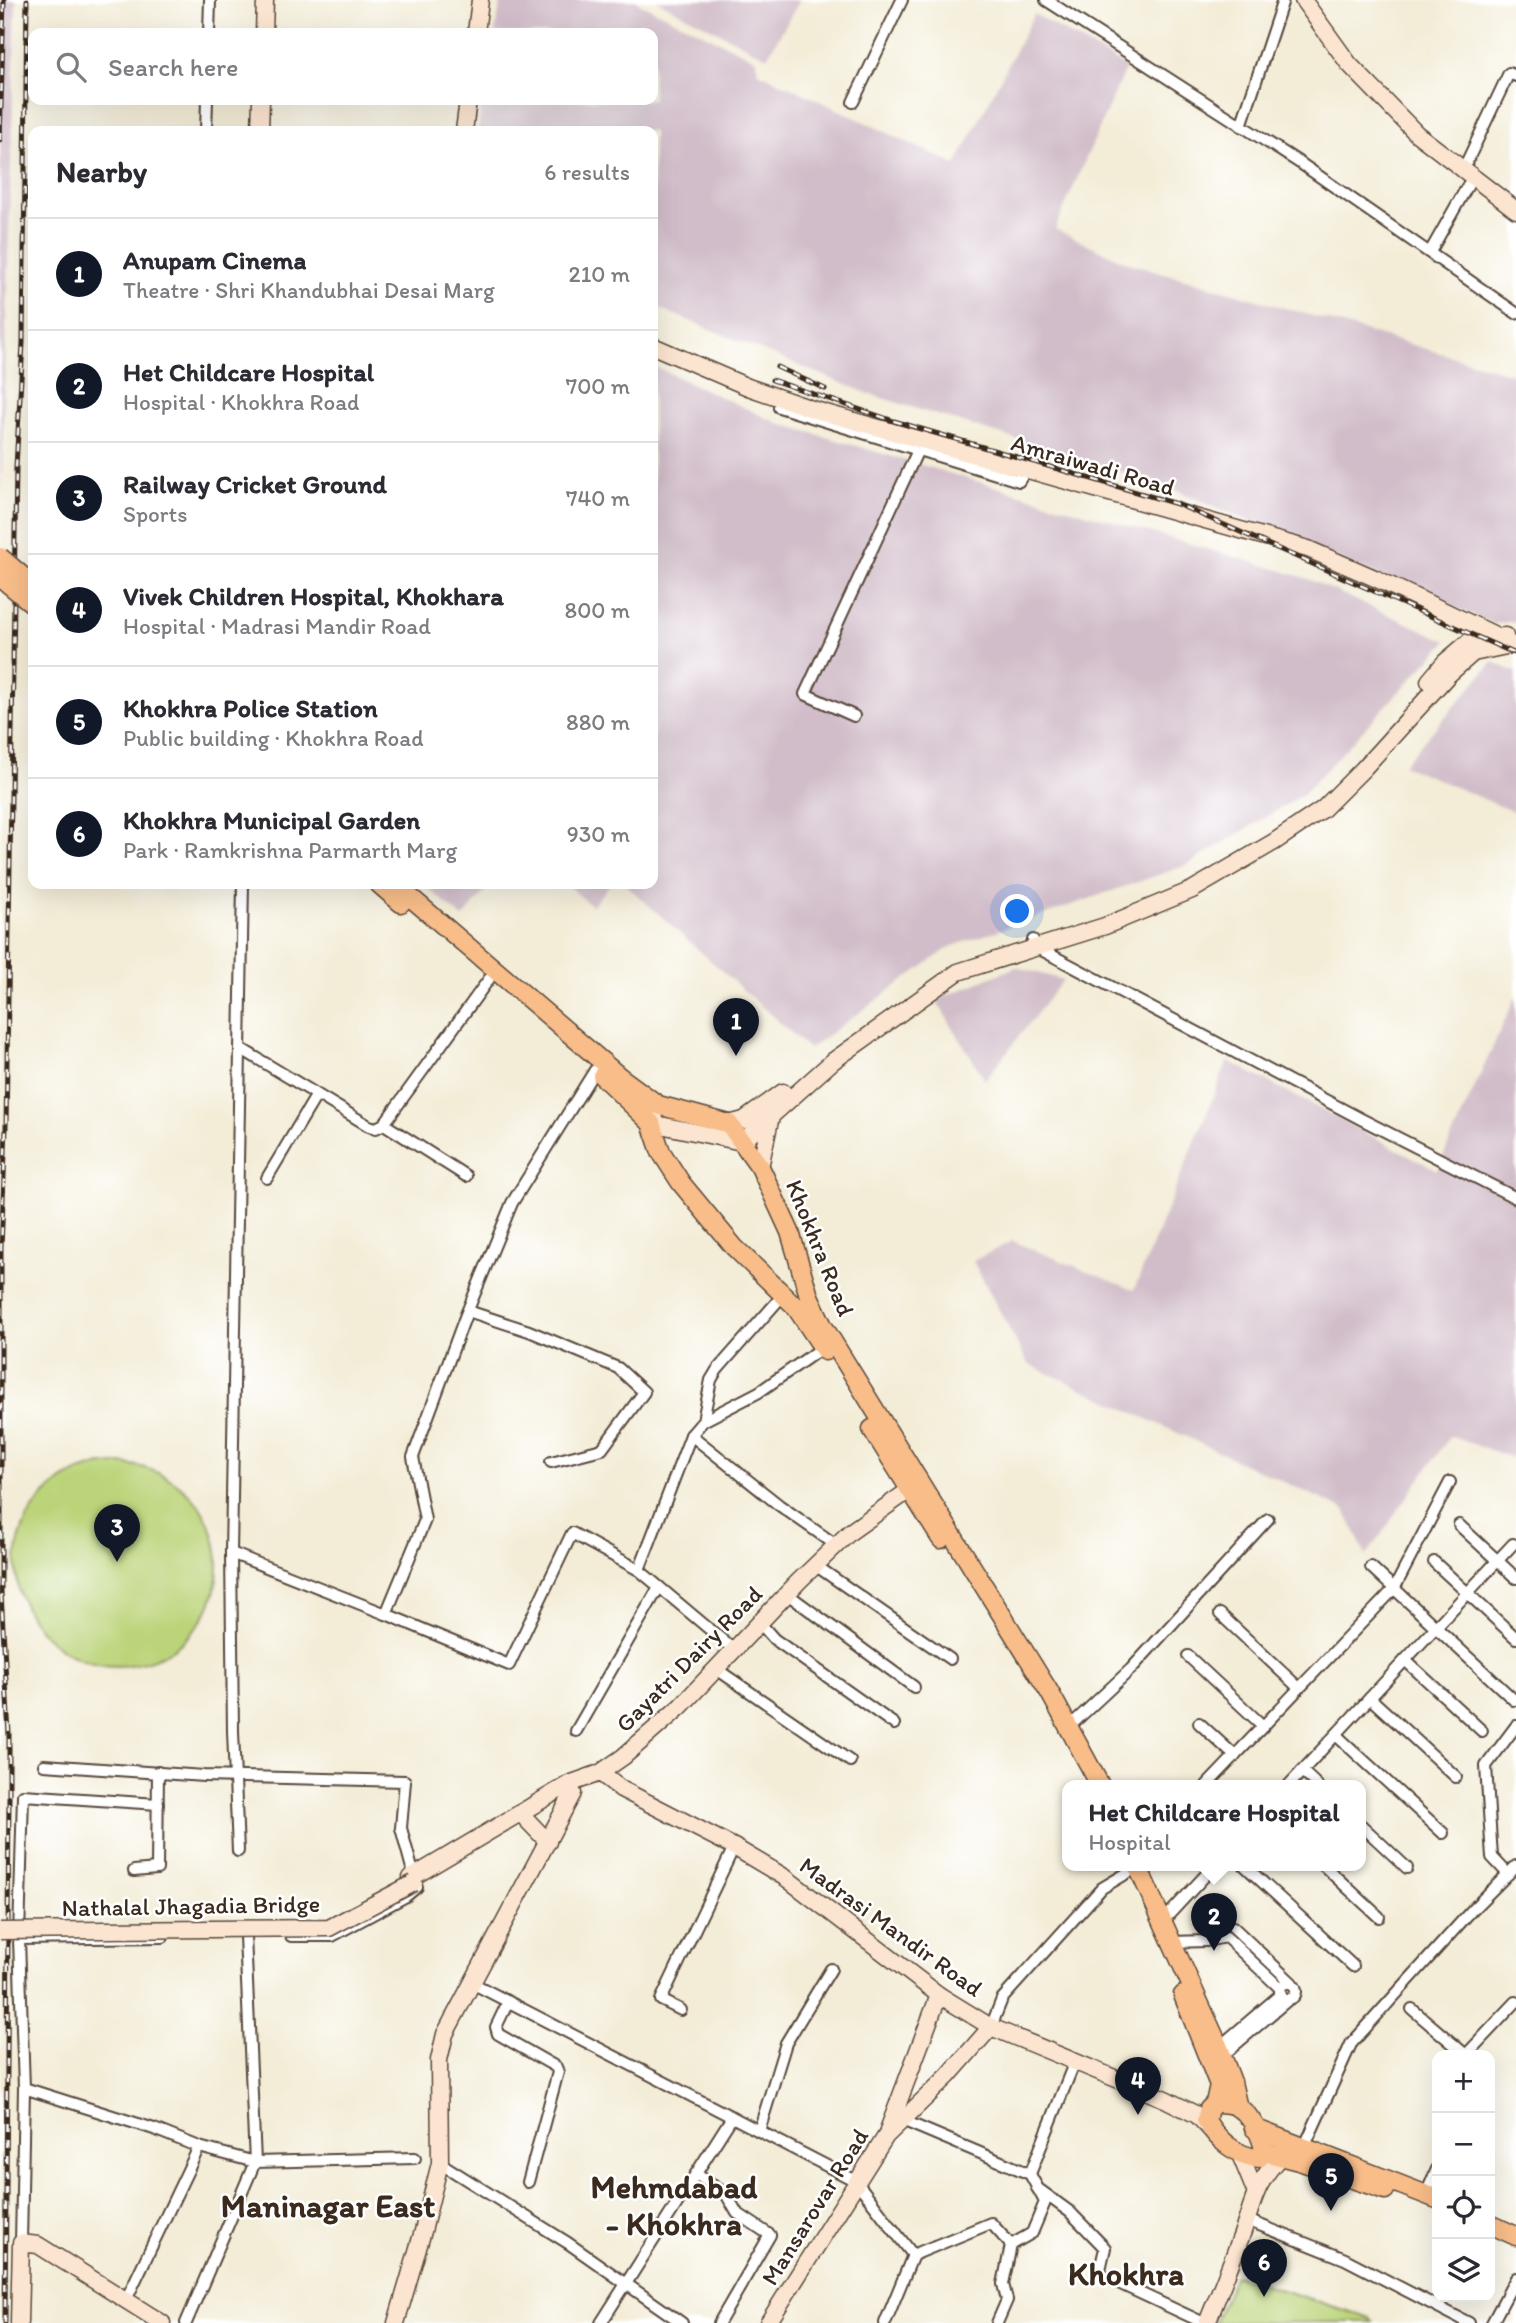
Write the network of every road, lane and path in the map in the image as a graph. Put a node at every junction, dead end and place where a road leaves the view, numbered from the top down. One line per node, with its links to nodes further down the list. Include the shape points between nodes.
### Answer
1 (210, 0): 8 (street)
2 (265, 0): 9 (street)
3 (480, 0): 10 (street)
4 (902, 0): 12 (street)
5 (1046, 0): 19 (street)
6 (1283, 0): 19 (street)
7 (1311, 4): 20 (street, via 1349,64 1417,135)
8 (209, 28)
9 (264, 28)
10 (477, 28)
11 (1516, 76): 20 (street, via 1509,73)
12 (853, 102)
13 (207, 105): 16 (street)
14 (261, 105): 17 (street)
15 (467, 105): 18 (street)
16 (206, 126)
17 (260, 126)
18 (465, 126)
19 (1241, 126): 22 (street)
20 (1468, 174): 21 (street); 22 (street)
21 (1516, 210)
22 (1430, 252): 23 (street)
23 (1516, 313)
24 (658, 348): 25 (street, Amraiwadi Road)
25 (780, 398): 26 (street, via 779,407); 27 (street, Amraiwadi Road)
26 (918, 450): 27 (street, via 1019,481); 39 (street, via 805,694)
27 (1026, 470): 32 (street, Amraiwadi Road, via 1308,549)
28 (0, 557): 30 (main road, bridge)
29 (0, 578): 31 (main road, bridge)
30 (28, 581)
31 (28, 600)
32 (1454, 615): 34 (street); 35 (street, Amraiwadi Road)
33 (1516, 636): 35 (street)
34 (1471, 640): 35 (street); 38 (street)
35 (1494, 642): 36 (street); 37 (street); 38 (street)
36 (1516, 644)
37 (1516, 657)
38 (1439, 678): 43 (street, via 1330,802 1274,842 1192,890 1105,926)
39 (854, 716)
40 (243, 889): 45 (street)
41 (385, 889): 44 (main road, Khokhra Road)
42 (401, 889): 48 (main road)
43 (1035, 944): 49 (street, via 958,972 833,1061); 52 (street, via 954,965 834,1050 764,1108); 57 (street)
44 (489, 979): 46 (main road, Khokhra Road); 51 (street)
45 (240, 1048): 47 (street); 70 (street)
46 (595, 1070): 50 (main road, Khokhra Road); 59 (street, via 512,1203)
47 (316, 1096): 51 (street, via 369,1126); 56 (street)
48 (658, 1105): 50 (street); 52 (main road)
49 (771, 1116): 53 (street); 54 (street)
50 (651, 1123): 53 (street); 58 (main road, Khokhra Road, via 661,1152 681,1183 734,1247)
51 (384, 1124): 55 (street)
52 (729, 1124): 53 (main road, Khokhra Road)
53 (742, 1142): 54 (main road, Khokhra Road)
54 (760, 1167): 58 (main road, Khokhra Road, via 790,1232)
55 (466, 1176)
56 (267, 1178)
57 (1516, 1198)
58 (796, 1299): 60 (main road, Khokhra Road); 61 (street, via 717,1370); 65 (main road, Khokhra Road, via 823,1326)
59 (468, 1311): 63 (street, via 618,1368 644,1392 602,1448); 81 (street, via 413,1457 425,1520)
60 (823, 1347): 61 (street, via 759,1392); 65 (main road, Khokhra Road)
61 (703, 1421): 62 (street)
62 (691, 1436): 69 (street); 75 (street)
63 (551, 1462)
64 (1450, 1482): 78 (street)
65 (915, 1486): 69 (street, Gayatri Dairy Road); 99 (main road, Khokhra Road); 111 (main road, Khokhra Road)
66 (1268, 1519): 99 (street, via 1131,1670)
67 (1459, 1525): 71 (street)
68 (1513, 1544): 71 (street)
69 (836, 1545): 73 (street, Gayatri Dairy Road)
70 (231, 1553): 81 (street); 109 (street)
71 (1497, 1561): 76 (street); 80 (street)
72 (1434, 1562): 80 (street)
73 (815, 1565): 79 (street, Gayatri Dairy Road); 88 (street)
74 (1371, 1567): 78 (street)
75 (639, 1570): 77 (street); 81 (street, via 572,1533 509,1665)
76 (1516, 1578)
77 (659, 1587): 86 (street); 100 (street)
78 (1394, 1589): 84 (street); 92 (street)
79 (786, 1593): 83 (street, Gayatri Dairy Road); 91 (street)
80 (1467, 1593): 84 (street); 85 (street)
81 (386, 1614)
82 (1220, 1614): 92 (street)
83 (759, 1622): 86 (street, Gayatri Dairy Road); 96 (street, via 774,1639)
84 (1436, 1627): 89 (street); 94 (street)
85 (1516, 1638)
86 (733, 1649): 90 (street, Gayatri Dairy Road)
87 (1188, 1656): 97 (street)
88 (950, 1659)
89 (1405, 1660): 93 (street); 101 (street)
90 (715, 1668): 104 (street); 108 (street, Gayatri Dairy Road, via 681,1706)
91 (914, 1687)
92 (1299, 1688): 97 (street)
93 (1370, 1698): 102 (street); 110 (street)
94 (1514, 1699)
95 (1199, 1723): 103 (street)
96 (894, 1724)
97 (1263, 1726): 103 (street)
98 (1516, 1726): 125 (street, via 1486,1766 1492,1857)
99 (1069, 1727): 112 (main road, Khokhra Road)
100 (576, 1731)
101 (1482, 1731)
102 (1336, 1735): 106 (street); 120 (street)
103 (1235, 1756): 113 (street)
104 (850, 1761)
105 (44, 1765): 107 (street)
106 (1302, 1771): 114 (street); 115 (street)
107 (158, 1772): 109 (street); 117 (street)
108 (594, 1776): 116 (street); 122 (street, Madrasi Mandir Road); 133 (street, Gayatri Dairy Road, via 569,1784)
109 (235, 1777): 123 (street); 133 (street, via 405,1781 401,1828)
110 (1456, 1777)
111 (1085, 1780)
112 (1097, 1780)
113 (1213, 1780)
114 (1294, 1780)
115 (1312, 1780)
116 (573, 1793): 118 (street); 121 (street)
117 (158, 1804): 126 (street, via 157,1869); 140 (street, via 23,1795)
118 (526, 1819): 121 (street); 133 (street)
119 (1366, 1830): 124 (street)
120 (1443, 1833)
121 (548, 1842): 144 (street)
122 (734, 1847): 146 (street, Madrasi Mandir Road, via 804,1890); 150 (street, via 661,2000)
123 (238, 1852)
124 (1407, 1868)
125 (1512, 1870): 167 (street, via 1351,2044)
126 (134, 1871)
127 (1125, 1871): 151 (street, via 1102,1888 1002,1999)
128 (1132, 1871): 135 (main road)
129 (1132, 1871): 156 (main road, via 1219,2085)
130 (1209, 1871): 135 (street)
131 (1250, 1871): 142 (street)
132 (1329, 1871): 134 (street)
133 (414, 1879): 136 (street, Nathalal Jhagadia Bridge, via 327,1922); 138 (street, Nathalal Jhagadia Bridge, bridge, via 329,1928); 139 (street, via 417,1887 406,1896 332,1936)
134 (1379, 1917)
135 (1162, 1922): 141 (main road)
136 (0, 1924)
137 (1233, 1927): 145 (street, via 1292,1983 1286,1983)
138 (0, 1931)
139 (246, 1936): 140 (street); 169 (street)
140 (19, 1940): 154 (street)
141 (1172, 1942): 145 (street, via 1226,1937); 152 (main road)
142 (1353, 1966)
143 (831, 1969): 161 (street, via 786,2043)
144 (472, 1983): 147 (street); 170 (street, via 441,2048)
145 (1283, 1994): 152 (street)
146 (939, 1995): 151 (street, Madrasi Mandir Road); 163 (street)
147 (508, 2002): 158 (street); 174 (street, via 496,2027 498,2034 558,2072)
148 (1516, 2002): 149 (street, via 1466,2055)
149 (1412, 2009)
150 (681, 2010)
151 (991, 2027): 153 (street, Madrasi Mandir Road); 159 (street, Mansarovar Road)
152 (1220, 2052): 157 (main road)
153 (1075, 2061): 155 (street, Madrasi Mandir Road); 172 (street)
154 (24, 2088): 164 (street); 183 (street)
155 (1165, 2099): 156 (street); 162 (street, via 1197,2115)
156 (1212, 2106): 157 (main road); 162 (main road, via 1206,2120)
157 (1238, 2108): 160 (main road)
158 (732, 2117): 161 (street); 171 (street)
159 (902, 2120): 163 (street, Mansarovar Road); 172 (street)
160 (1254, 2128): 166 (main road); 167 (main road)
161 (759, 2131): 173 (street)
162 (1212, 2131): 165 (main road)
163 (886, 2136): 173 (street, Mansarovar Road)
164 (199, 2147): 169 (street); 188 (street)
165 (1239, 2152): 166 (main road, via 1259,2158); 176 (street)
166 (1272, 2154): 167 (main road); 176 (street)
167 (1302, 2154): 177 (main road); 178 (main road)
168 (415, 2158): 169 (street)
169 (255, 2162): 191 (street)
170 (440, 2163): 187 (street); 192 (street)
171 (696, 2174): 187 (street); 195 (street, via 726,2194 737,2213 770,2235)
172 (1030, 2174): 175 (street)
173 (856, 2181): 185 (street); 196 (street, Mansarovar Road)
174 (528, 2182)
175 (1037, 2188): 184 (street, via 1045,2202 1032,2233); 199 (street, via 1070,2212 1105,2248 1099,2274)
176 (1255, 2191): 179 (street)
177 (1432, 2197)
178 (1432, 2208)
179 (1247, 2220): 199 (street); 200 (street, via 1345,2259)
180 (1495, 2226): 182 (main road)
181 (1495, 2235): 182 (main road)
182 (1516, 2237)
183 (21, 2243): 188 (street, via 38,2245); 189 (street)
184 (1011, 2245): 185 (street, via 991,2223); 198 (street, via 1003,2284 1007,2300)
185 (913, 2255): 197 (street)
186 (1516, 2278): 201 (street)
187 (626, 2283): 193 (street); 194 (street)
188 (127, 2300): 190 (street)
189 (19, 2323)
190 (163, 2323)
191 (186, 2323)
192 (396, 2323)
193 (601, 2323)
194 (682, 2323)
195 (719, 2323)
196 (768, 2323)
197 (886, 2323)
198 (997, 2323)
199 (1205, 2323)
200 (1469, 2323)
201 (1492, 2323)

